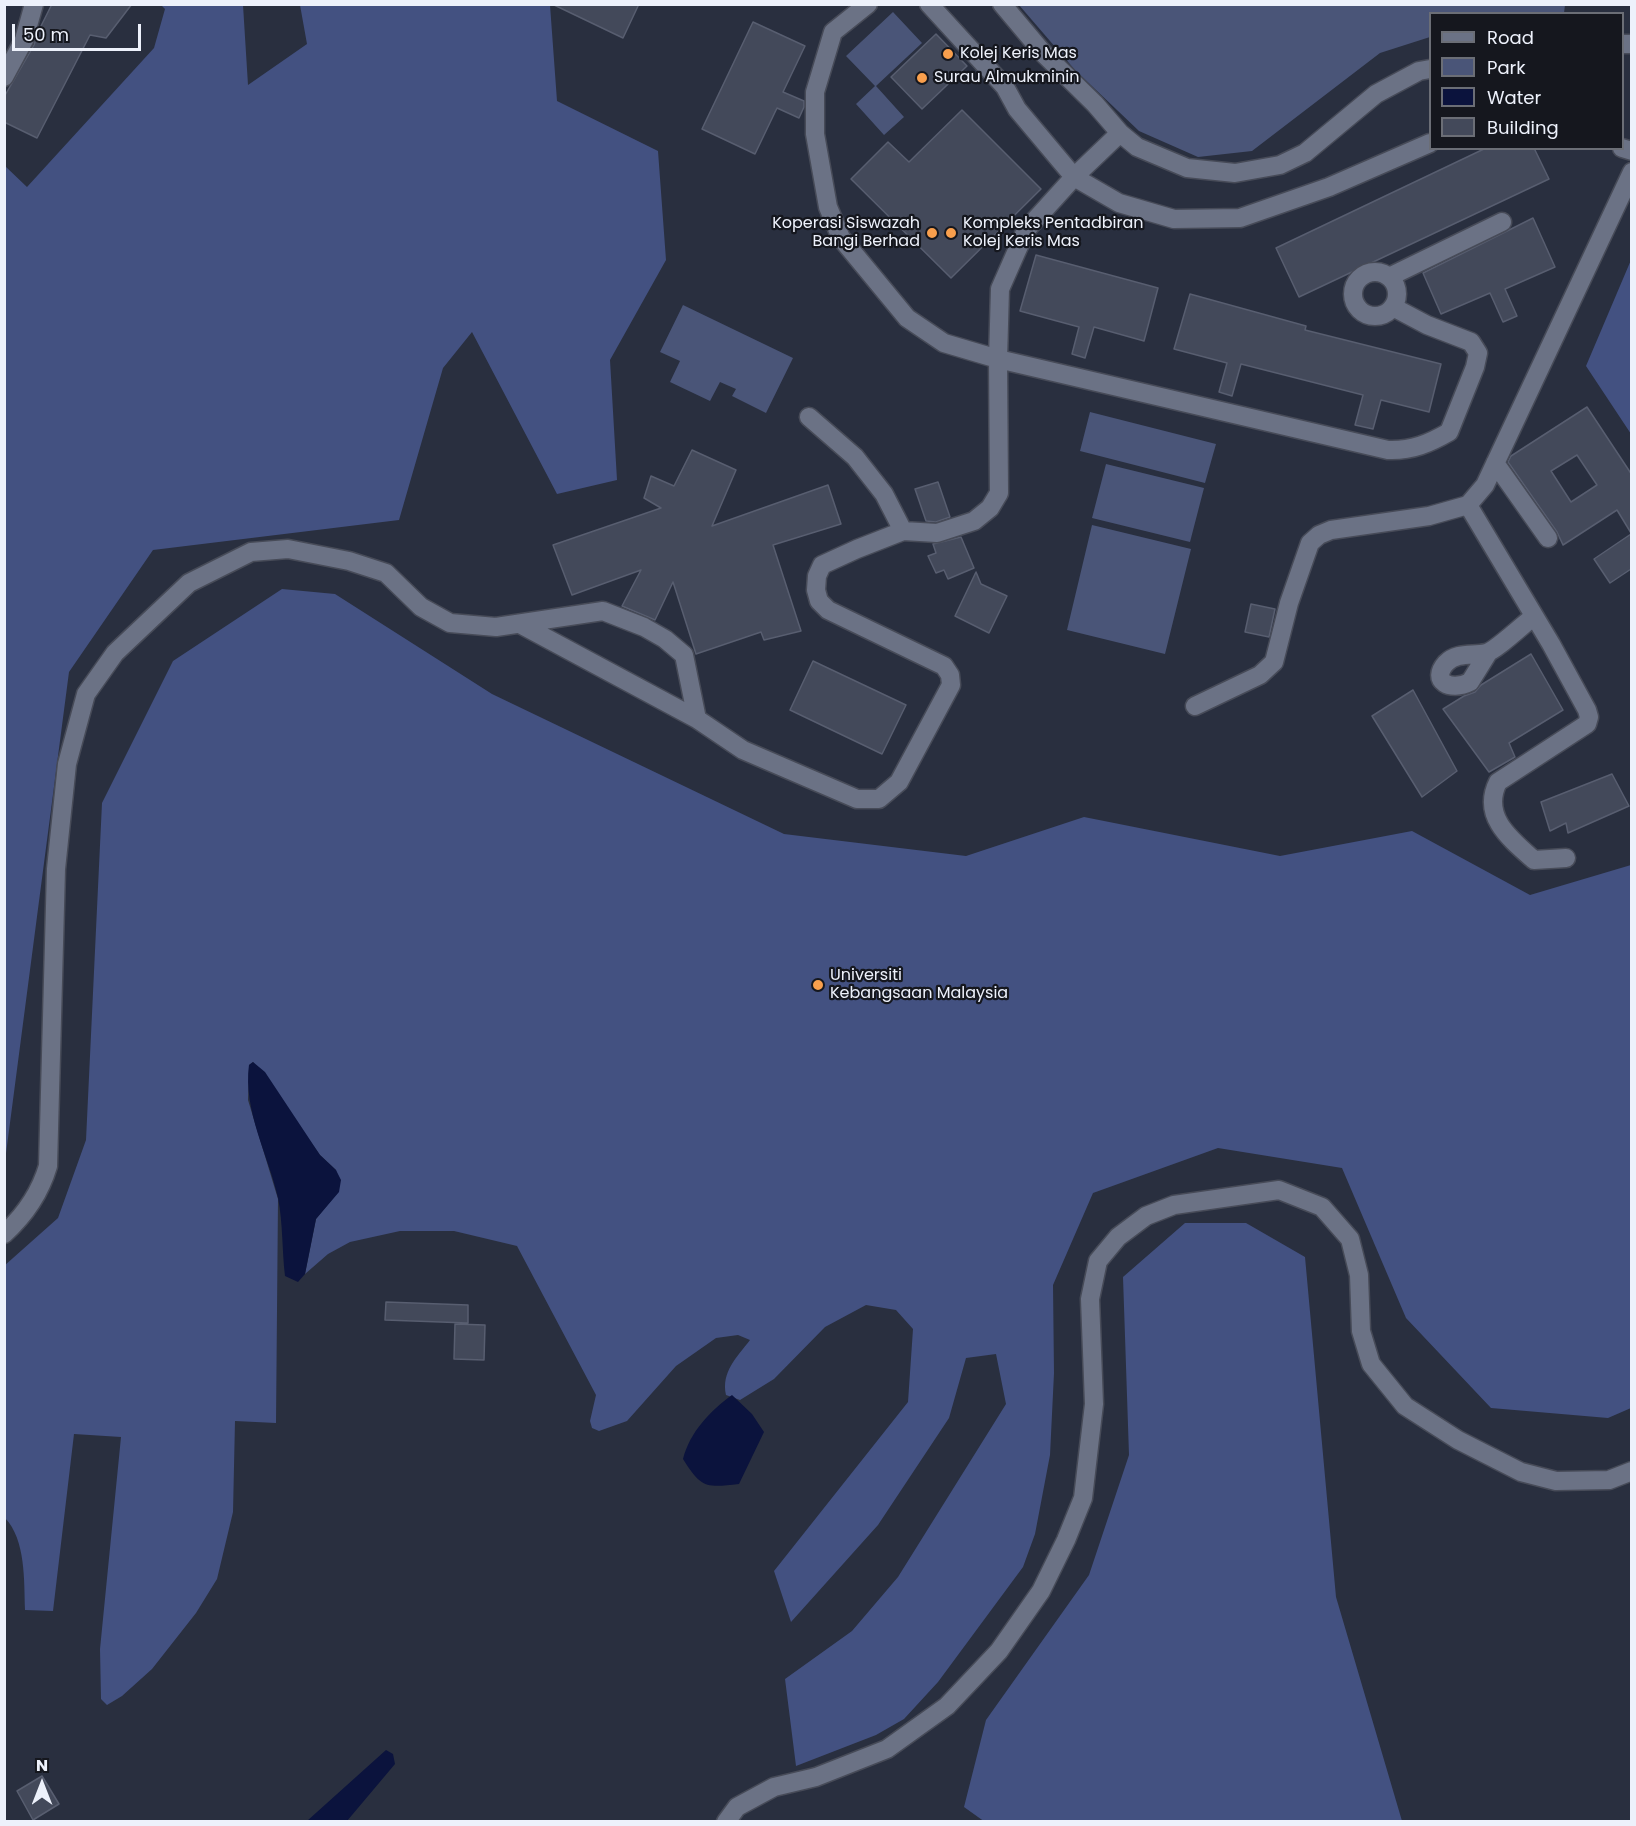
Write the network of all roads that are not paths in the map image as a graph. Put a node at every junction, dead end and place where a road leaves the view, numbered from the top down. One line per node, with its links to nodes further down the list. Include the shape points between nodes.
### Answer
1 (34, 4): 7 (street, via 24,40)
2 (868, 4): 16 (street, via 833,32 815,92 816,134 828,207 841,238 907,318 944,344)
3 (921, 4): 8 (street)
4 (929, 4): 8 (street, via 1005,87)
5 (1002, 4): 9 (street)
6 (1429, 69): 9 (street, via 1376,94 1305,153 1280,165 1235,173 1187,168 1137,147)
7 (4, 77)
8 (1017, 109): 12 (street)
9 (1120, 133): 12 (street)
10 (1429, 144): 12 (street, via 1329,187 1240,218 1174,219 1119,203)
11 (1632, 172): 18 (street)
12 (1074, 177): 16 (street, via 1026,230 1000,290)
13 (1502, 222): 14 (street)
14 (1389, 277): 15 (street, via 1398,295); 15 (street, via 1375,272 1361,277 1353,297 1360,310 1373,316)
15 (1393, 308): 16 (street, via 1471,342 1478,353 1449,432 1404,450 1388,450)
16 (998, 359): 20 (street, via 999,493 990,508 975,520 937,533)
17 (809, 417): 20 (street, via 855,457 884,494)
18 (1496, 463): 19 (street, via 1485,485); 21 (street)
19 (1468, 505): 22 (street); 25 (street, via 1429,516 1319,535 1310,543 1274,662 1260,675)
20 (903, 531): 26 (street, via 822,565 816,590 819,601 828,610 944,666 950,675 951,686 899,782 879,799 857,799 743,750)
21 (1548, 538)
22 (1533, 617): 24 (street); 27 (street, via 1589,717 1587,724 1498,782 1491,802 1506,835 1534,860)
23 (520, 624): 26 (street); 26 (street, via 603,611 644,627 684,655); 28 (street, via 496,627 450,623 421,607 386,573 288,549 251,552 189,583 115,653 86,694 67,764 56,868 48,1166 42,1187 18,1222)
24 (1488, 653)
25 (1195, 706)
26 (697, 719)
27 (1566, 858)
28 (4, 1234)
29 (1632, 1471): 30 (street, via 1609,1480 1556,1481 1521,1472 1458,1440 1406,1406 1371,1364 1361,1331 1359,1275 1350,1239 1322,1206 1279,1190 1174,1205 1146,1216 1118,1237 1098,1261 1090,1299 1094,1404 1083,1498 1035,1600 999,1651 947,1706 887,1749 816,1777 774,1787 737,1807)
30 (726, 1821)

